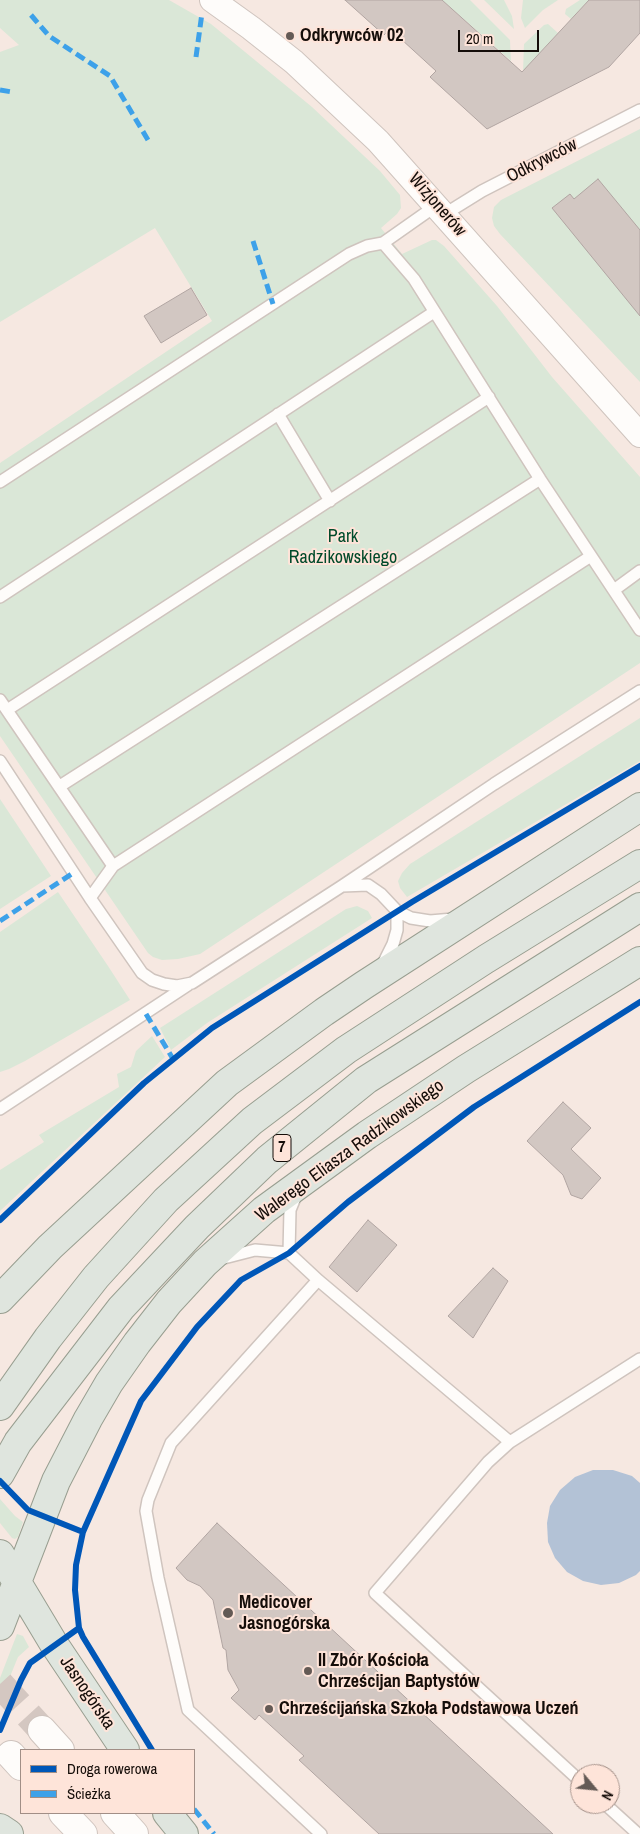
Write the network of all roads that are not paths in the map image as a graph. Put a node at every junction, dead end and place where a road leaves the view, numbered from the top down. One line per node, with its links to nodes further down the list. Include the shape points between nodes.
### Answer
1 (212, 0): 3 (street, Wizjonerów, via 272,44 349,112)
2 (640, 110): 3 (lane, Odkrywców)
3 (441, 209): 4 (lane, Odkrywców); 8 (street, Wizjonerów)
4 (383, 243): 5 (lane, via 414,279); 10 (lane, Odkrywców, via 349,254)
5 (434, 312): 6 (lane); 7 (lane)
6 (489, 397): 9 (lane); 11 (lane)
7 (278, 414): 11 (lane); 15 (lane)
8 (640, 434)
9 (540, 480): 12 (lane); 21 (lane)
10 (0, 482)
11 (330, 501): 19 (lane)
12 (591, 556): 14 (lane); 24 (lane)
13 (640, 571): 14 (lane)
14 (614, 590): 16 (lane)
15 (0, 597)
16 (640, 630)
17 (640, 691): 25 (lane)
18 (0, 700): 19 (lane)
19 (7, 710): 21 (lane)
20 (0, 761): 26 (lane)
21 (60, 786): 24 (lane)
22 (640, 807): 29 (main road)
23 (640, 864): 42 (main road, 7, via 363,1039 252,1121 166,1200 96,1277)
24 (113, 866): 26 (lane)
25 (342, 886): 28 (lane, via 368,885); 32 (lane)
26 (90, 898): 32 (lane, via 142,973 164,984 177,986)
27 (640, 907): 44 (main road, 7, via 366,1080 267,1160 197,1227 121,1308 18,1442)
28 (397, 911): 29 (lane, via 411,918 430,920); 31 (lane, via 393,944)
29 (466, 918): 31 (main road)
30 (640, 961): 34 (main road, Walerego Eliasza Radzikowskiego, via 466,1069)
31 (376, 977): 35 (main road, via 227,1083)
32 (192, 982): 33 (lane)
33 (0, 1109)
34 (302, 1181): 36 (lane, via 290,1210); 37 (main road, Walerego Eliasza Radzikowskiego)
35 (50, 1247): 39 (main road); 40 (main road)
36 (289, 1253): 37 (lane, via 255,1250); 38 (lane)
37 (205, 1263): 46 (main road, Walerego Eliasza Radzikowskiego, via 159,1316 105,1390 56,1481)
38 (318, 1280): 43 (lane); 61 (lane, via 170,1443 146,1511 188,1710)
39 (0, 1284)
40 (0, 1300)
41 (640, 1359): 43 (lane)
42 (0, 1406)
43 (510, 1442): 51 (lane, via 488,1462 375,1593)
44 (0, 1474)
45 (0, 1554): 46 (main road, Jasnogórska)
46 (18, 1583): 47 (main road, Walerego Eliasza Radzikowskiego); 50 (main road, Jasnogórska, via 54,1644)
47 (0, 1626)
48 (42, 1730): 49 (main road)
49 (59, 1749)
50 (125, 1749)
51 (570, 1772)
52 (65, 1814): 58 (main road)
53 (116, 1814): 59 (main road)
54 (169, 1814): 60 (main road)
55 (616, 1814): 62 (lane)
56 (0, 1828): 57 (main road)
57 (9, 1834)
58 (83, 1834)
59 (134, 1834)
60 (184, 1834)
61 (321, 1834)
62 (638, 1834)

